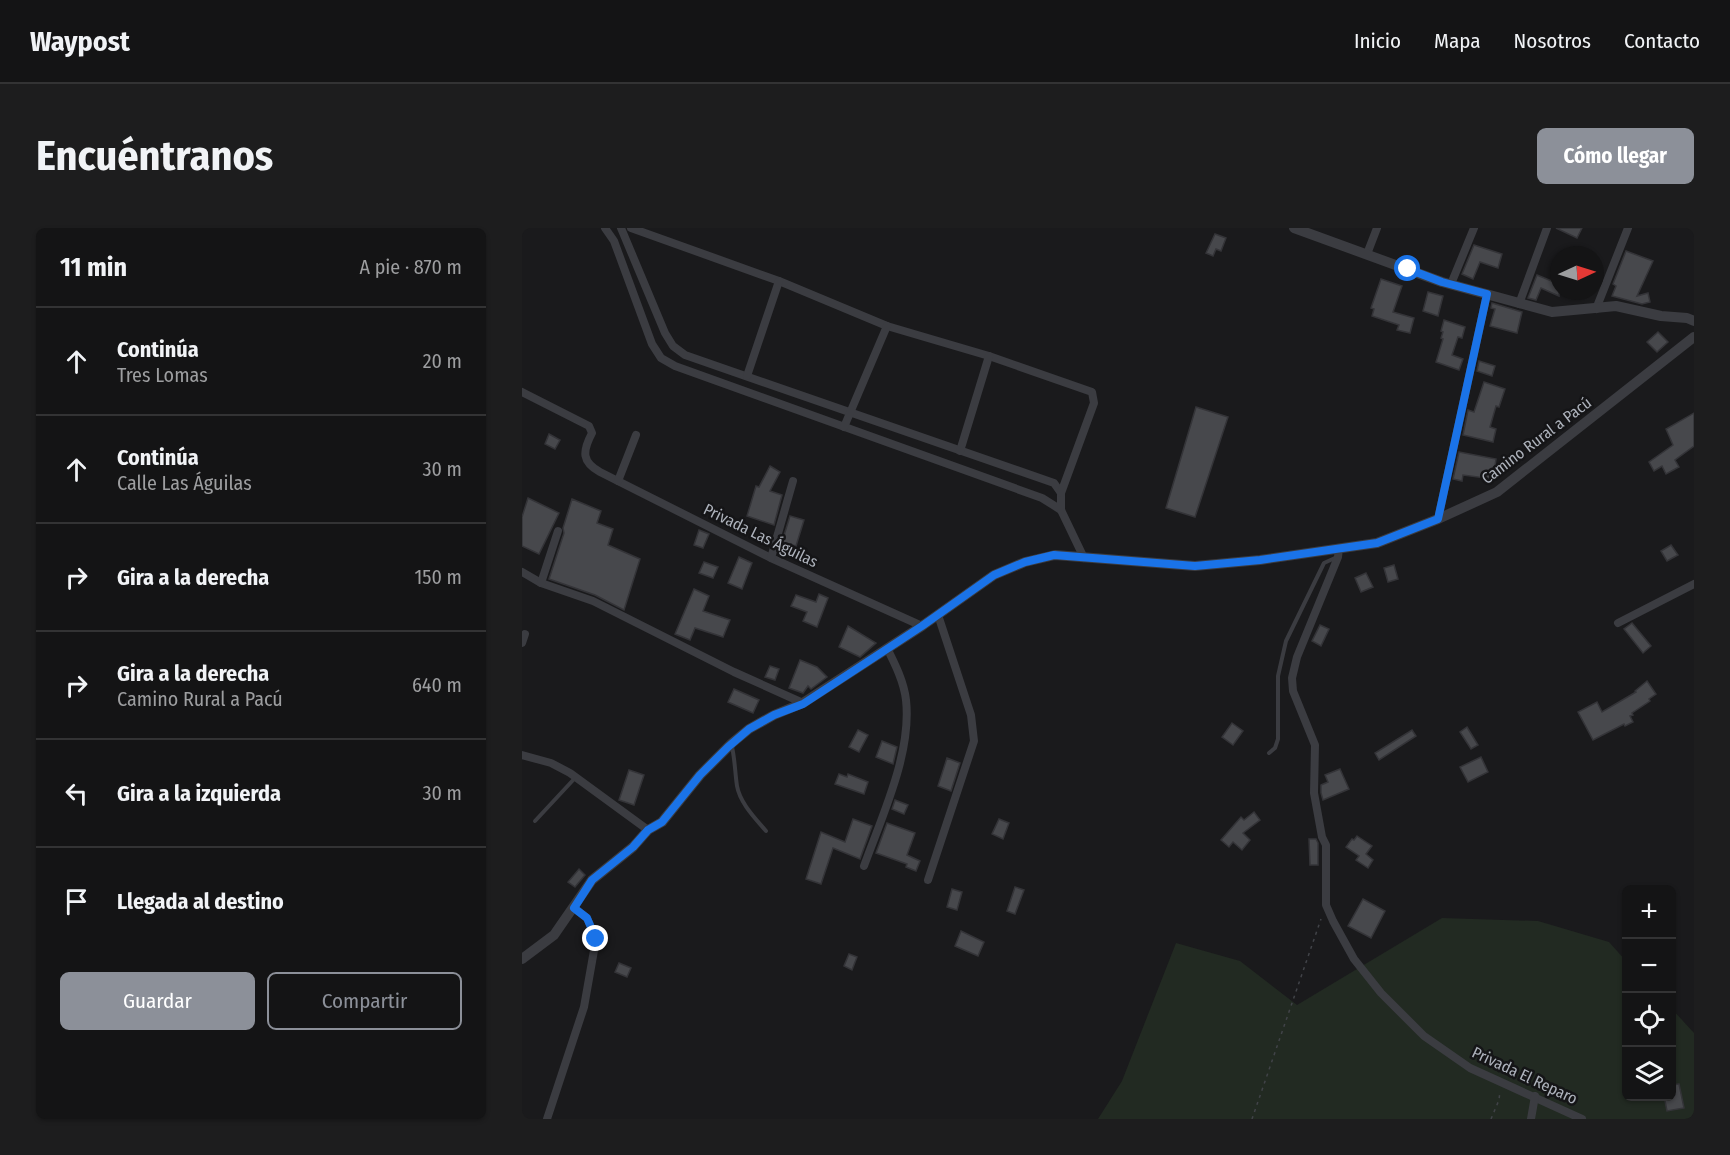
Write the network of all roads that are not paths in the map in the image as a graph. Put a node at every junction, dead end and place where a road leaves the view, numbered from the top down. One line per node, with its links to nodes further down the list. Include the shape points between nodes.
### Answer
1 (604, 228): 12 (street, via 614,241)
2 (621, 228): 14 (street)
3 (631, 228): 10 (street)
4 (1294, 228): 9 (street)
5 (1377, 228): 9 (street)
6 (1474, 228): 11 (street)
7 (1547, 228): 15 (street)
8 (1628, 228): 16 (street)
9 (1367, 254): 11 (street)
10 (780, 281): 18 (street); 21 (street)
11 (1447, 283): 13 (street)
12 (633, 293): 14 (street); 24 (street, via 661,358)
13 (1487, 294): 15 (street); 31 (street)
14 (653, 303): 21 (street, via 673,346 686,355)
15 (1519, 304): 16 (street, via 1552,312)
16 (1596, 309): 17 (street, via 1616,306)
17 (1694, 321)
18 (887, 326): 20 (street); 23 (street)
19 (1694, 337): 31 (street, Camino Rural a Pacú, via 1497,492)
20 (989, 356): 26 (street); 29 (street, via 1092,392 1094,403)
21 (747, 376): 23 (street)
22 (523, 395): 27 (street, Privada Las Águilas, via 589,426 592,433 585,455 589,466)
23 (849, 412): 24 (street); 26 (street)
24 (844, 427): 30 (street, via 1042,498)
25 (636, 435): 27 (street)
26 (960, 451): 29 (street, via 1054,483)
27 (618, 481): 34 (street, Privada Las Águilas)
28 (793, 481): 34 (street)
29 (1061, 493): 30 (street)
30 (1061, 510): 35 (street)
31 (1438, 519): 33 (street, Camino Rural a Pacú, via 1377,543)
32 (558, 531): 37 (street)
33 (1339, 552): 35 (street, Camino Rural a Pacú, via 1195,566); 45 (lane, via 1324,563 1286,641 1278,676 1278,739); 57 (street, Privada El Reparo, via 1292,678 1293,691 1315,746 1314,793 1326,845 1326,905 1354,959 1424,1036 1470,1068)
34 (771, 558): 41 (street, Privada Las Águilas)
35 (1084, 558): 39 (street, Camino Rural a Pacú, via 1054,555 1025,562 994,575)
36 (522, 572): 37 (street)
37 (542, 583): 43 (street, via 593,601)
38 (1694, 584): 40 (street)
39 (938, 615): 41 (street, Camino Rural a Pacú); 54 (street, via 971,715 974,741)
40 (1618, 623)
41 (922, 626): 42 (street, Camino Rural a Pacú)
42 (887, 648): 43 (street, Camino Rural a Pacú); 53 (street, via 906,699 907,740)
43 (803, 704): 44 (street, Camino Rural a Pacú, via 774,715)
44 (732, 743): 51 (street, Camino Rural a Pacú, via 662,822); 52 (lane, via 737,787)
45 (1269, 753)
46 (522, 755): 48 (street)
47 (522, 761): 48 (street)
48 (552, 763): 49 (street)
49 (575, 778): 50 (lane); 51 (street)
50 (535, 821)
51 (648, 830): 55 (street, Camino Rural a Pacú, via 592,880)
52 (766, 831)
53 (864, 866)
54 (928, 880)
55 (574, 908): 56 (street, Camino Rural a Pacú, via 554,935); 58 (street, via 587,918 596,939 584,1007)
56 (522, 959)
57 (1535, 1096): 59 (street); 60 (street, Privada El Reparo)
58 (547, 1119)
59 (1531, 1119)
60 (1582, 1119)

